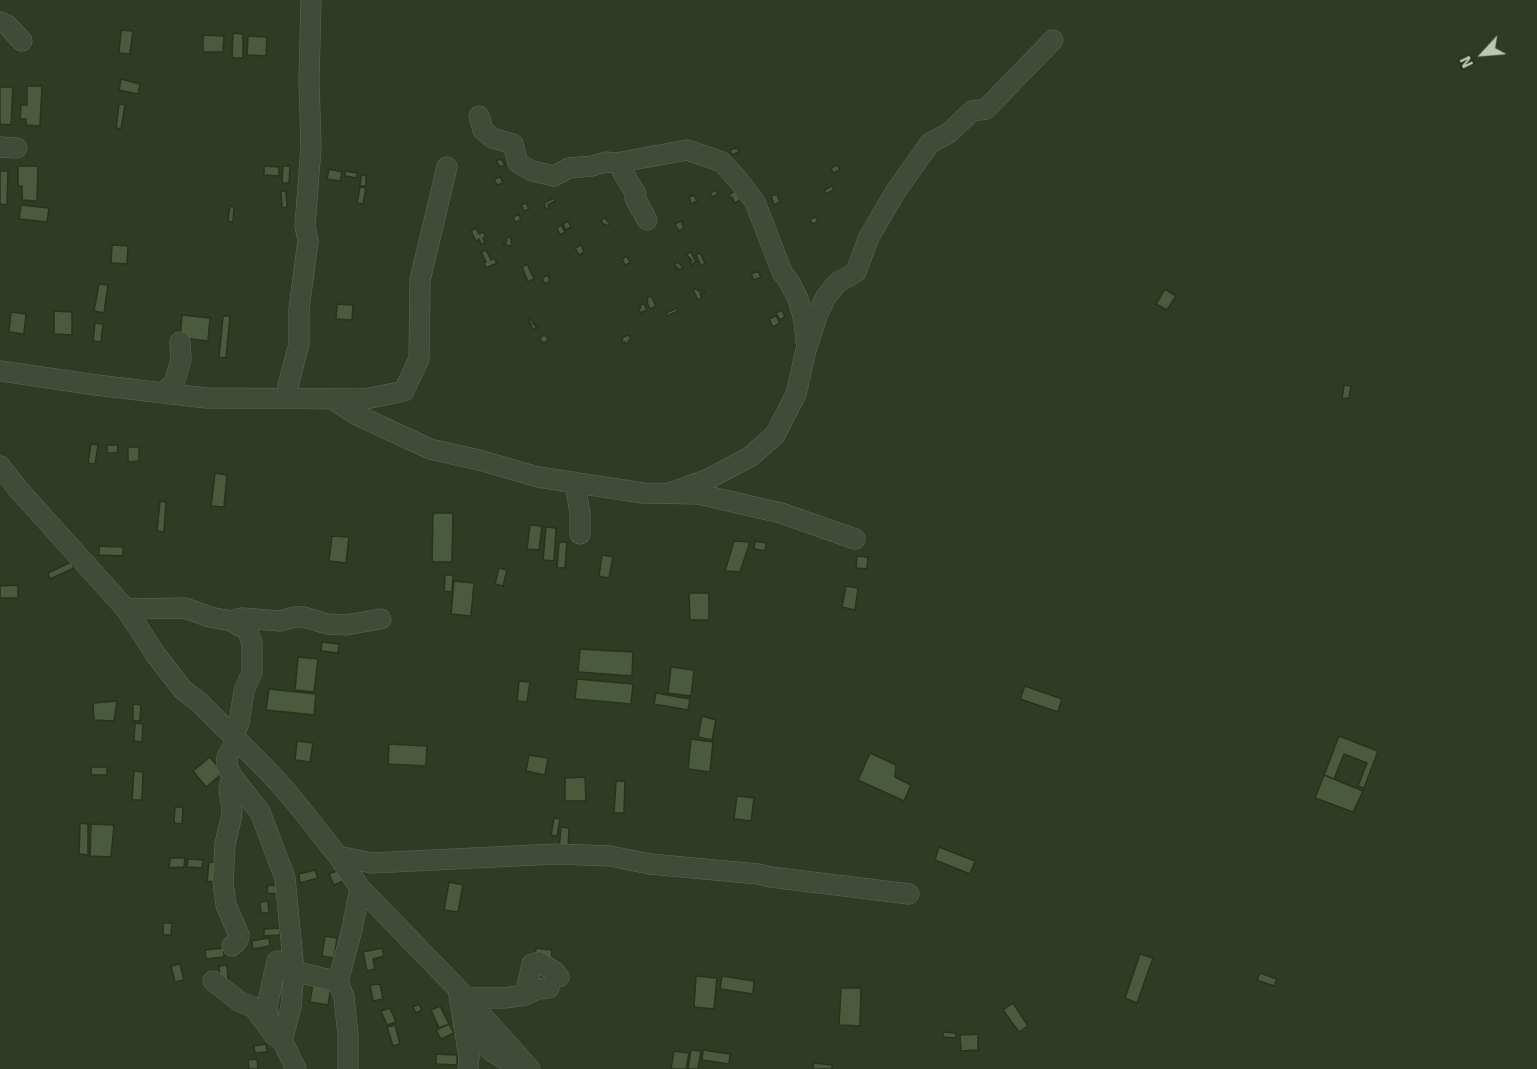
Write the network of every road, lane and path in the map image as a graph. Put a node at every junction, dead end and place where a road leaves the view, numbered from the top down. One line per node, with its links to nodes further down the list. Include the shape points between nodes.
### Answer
1 (311, 0): 12 (street, via 311,147 305,226 308,241 299,309 299,344)
2 (0, 22): 3 (street)
3 (22, 40)
4 (1053, 40): 10 (street, via 986,109 972,111 950,133 930,143 868,237 856,272 826,297)
5 (479, 116): 6 (street, via 483,130 492,138 513,144 519,163 532,171 554,176 570,168)
6 (620, 163): 8 (street); 10 (street, via 687,150 722,162 755,202 782,272 798,299)
7 (447, 167): 14 (street, via 420,279 419,359 404,392 366,399)
8 (645, 211)
9 (180, 342): 13 (street, via 181,360 174,383)
10 (806, 350): 17 (street, via 796,394 776,435 750,457)
11 (0, 371): 13 (street)
12 (288, 386)
13 (163, 393): 14 (street, via 206,398)
14 (332, 399): 16 (street, via 430,449 538,477)
15 (0, 466): 20 (street)
16 (576, 482): 17 (street, via 643,493); 18 (street)
17 (670, 493): 19 (street, via 698,494 781,513)
18 (580, 534)
19 (855, 539)
20 (126, 609): 22 (street, via 185,608); 23 (street, via 183,690)
21 (381, 619): 22 (street, via 346,625 296,617 280,621)
22 (231, 621): 23 (street, via 247,630 252,643 252,672 244,691)
23 (235, 739): 24 (street, via 227,757); 25 (street, via 278,782)
24 (232, 776): 28 (street, via 223,882 226,905 239,935); 29 (street, via 260,812 285,878)
25 (338, 856): 26 (street); 27 (street, via 372,863 486,864 556,855 610,856)
26 (360, 888): 31 (street); 32 (street)
27 (909, 894)
28 (232, 946)
29 (285, 966): 31 (street); 35 (street, via 291,1007)
30 (213, 981): 35 (street, via 251,1006)
31 (338, 982): 37 (street, via 344,997)
32 (462, 994): 33 (street, via 497,998); 34 (street); 40 (street)
33 (525, 995): 33 (street, via 532,964 539,962 555,972 554,983)
34 (463, 1020): 38 (street); 39 (street, via 492,1051)
35 (275, 1034): 36 (street)
36 (296, 1069)
37 (348, 1069)
38 (468, 1069)
39 (521, 1069)
40 (530, 1069)

